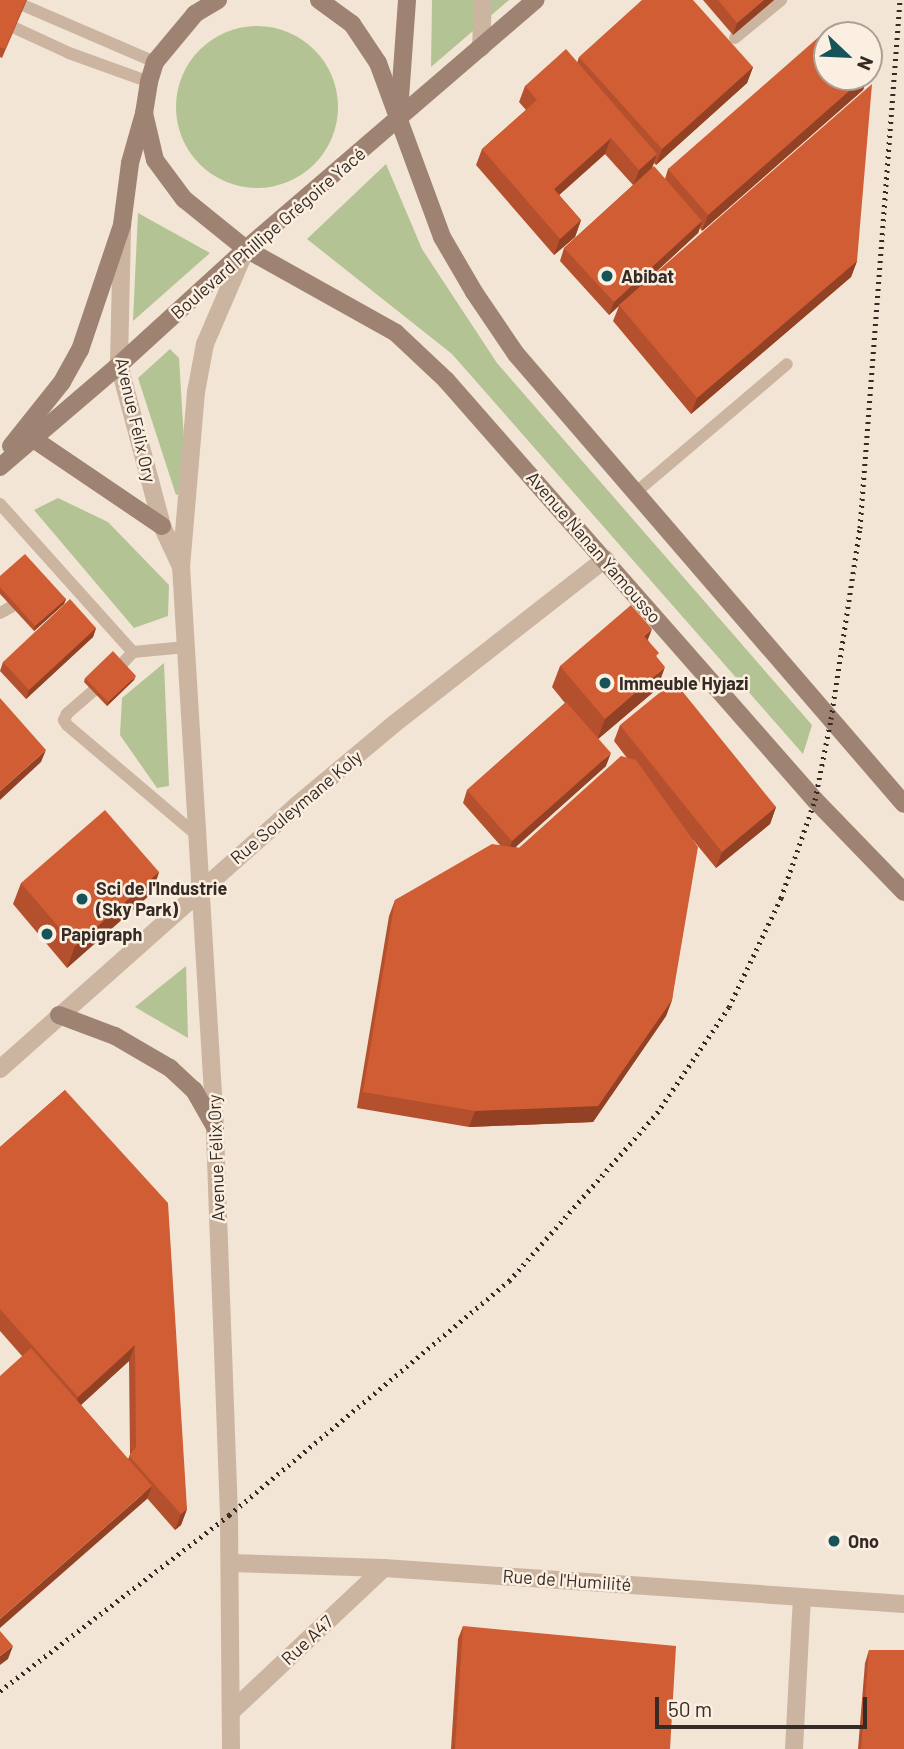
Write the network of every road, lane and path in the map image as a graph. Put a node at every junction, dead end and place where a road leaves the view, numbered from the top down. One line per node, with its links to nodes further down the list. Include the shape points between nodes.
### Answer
1 (218, 0): 11 (main road, via 195,14)
2 (318, 0): 14 (main road, via 352,24 378,63)
3 (407, 0): 14 (main road)
4 (483, 0): 10 (street)
5 (536, 0): 10 (main road, Boulevard Phillipe Grégoire Yacé)
6 (781, 0): 9 (lane)
7 (25, 6): 11 (lane)
8 (15, 28): 12 (lane)
9 (735, 38)
10 (481, 48): 14 (main road, Boulevard Phillipe Grégoire Yacé)
11 (155, 62): 12 (main road)
12 (149, 82): 13 (main road)
13 (144, 113): 15 (main road, via 130,163); 16 (main road, Avenue Nanan Yamousso, via 155,160 184,199)
14 (398, 119): 16 (main road, Boulevard Phillipe Grégoire Yacé); 22 (main road, via 442,237 474,292 516,354)
15 (122, 225): 18 (street, Avenue Félix Ory); 20 (main road, via 76,358)
16 (246, 249): 18 (main road, Boulevard Phillipe Grégoire Yacé); 25 (main road, Avenue Nanan Yamousso, via 396,332 446,380); 26 (street, Avenue Félix Ory, via 205,344 196,392)
17 (787, 364): 22 (lane)
18 (119, 365): 19 (main road, Boulevard Phillipe Grégoire Yacé); 24 (street, Avenue Félix Ory)
19 (32, 438): 21 (main road, Boulevard Phillipe Grégoire Yacé); 24 (main road)
20 (0, 460)
21 (0, 467)
22 (635, 493): 31 (main road)
23 (0, 504): 28 (lane, via 51,569)
24 (162, 526): 26 (street, Avenue Félix Ory)
25 (605, 559): 33 (street, Rue Souleymane Koly, via 394,724); 34 (main road, Avenue Nanan Yamousso, via 816,800)
26 (181, 567): 27 (street, Avenue Félix Ory)
27 (186, 647): 28 (lane); 32 (street, Avenue Félix Ory)
28 (133, 652): 29 (lane)
29 (120, 666)
30 (93, 691): 32 (lane, via 67,714 67,725)
31 (904, 804)
32 (198, 836): 33 (street, Avenue Félix Ory)
33 (201, 888): 35 (street, Rue Souleymane Koly); 37 (street, Avenue Félix Ory)
34 (904, 892)
35 (59, 1015): 36 (street, Rue Souleymane Koly); 37 (main road, via 115,1036 170,1068 194,1090)
36 (0, 1069)
37 (215, 1127): 38 (street, Avenue Félix Ory)
38 (230, 1563): 39 (street, Rue de l'Humilité); 42 (street, Avenue Félix Ory)
39 (384, 1568): 40 (street, Rue de l'Humilité); 42 (street, Rue A47)
40 (802, 1598): 41 (street, Rue de l'Humilité); 44 (street)
41 (904, 1604)
42 (231, 1712): 43 (street, Avenue Félix Ory)
43 (231, 1749)
44 (794, 1749)

